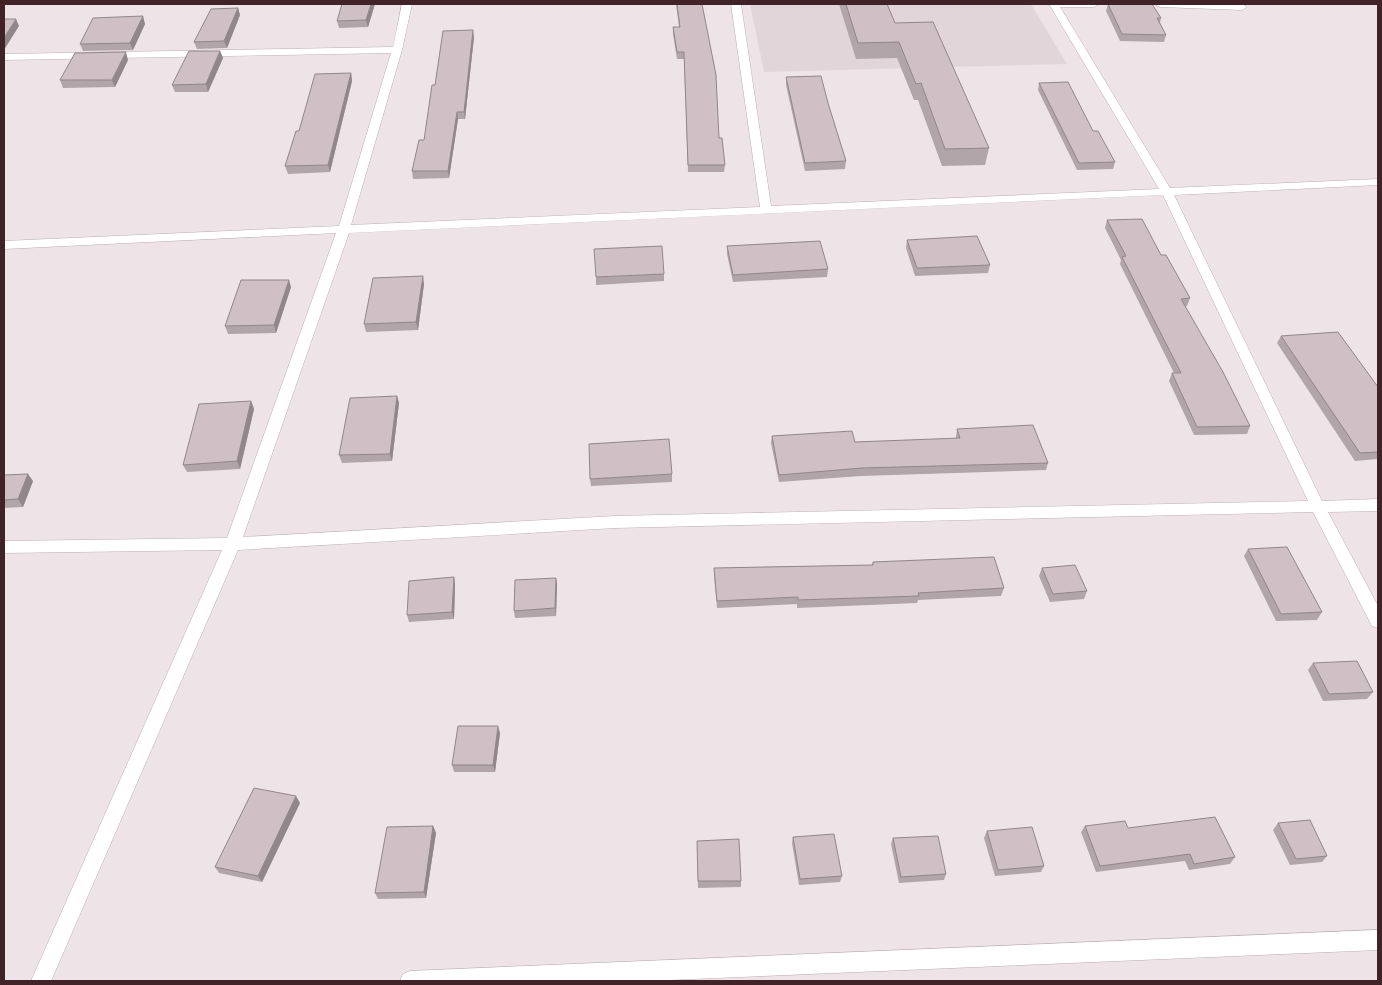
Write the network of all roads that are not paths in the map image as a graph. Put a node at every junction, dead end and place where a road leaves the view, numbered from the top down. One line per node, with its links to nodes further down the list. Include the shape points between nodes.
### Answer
1 (407, 4): 7 (street)
2 (736, 4): 11 (street)
3 (1054, 4): 4 (street); 10 (street)
4 (1094, 4)
5 (1160, 4): 6 (street)
6 (1242, 7)
7 (397, 50): 8 (street); 12 (street)
8 (4, 58)
9 (1378, 182): 10 (street)
10 (1167, 192): 11 (street); 15 (street)
11 (766, 210): 12 (street)
12 (344, 229): 13 (street); 16 (street)
13 (4, 245)
14 (1378, 505): 15 (street)
15 (1318, 507): 16 (street, via 615,522); 18 (street)
16 (233, 544): 17 (street); 20 (street)
17 (4, 547)
18 (1378, 621)
19 (1378, 940): 21 (street)
20 (41, 981)
21 (410, 981)

